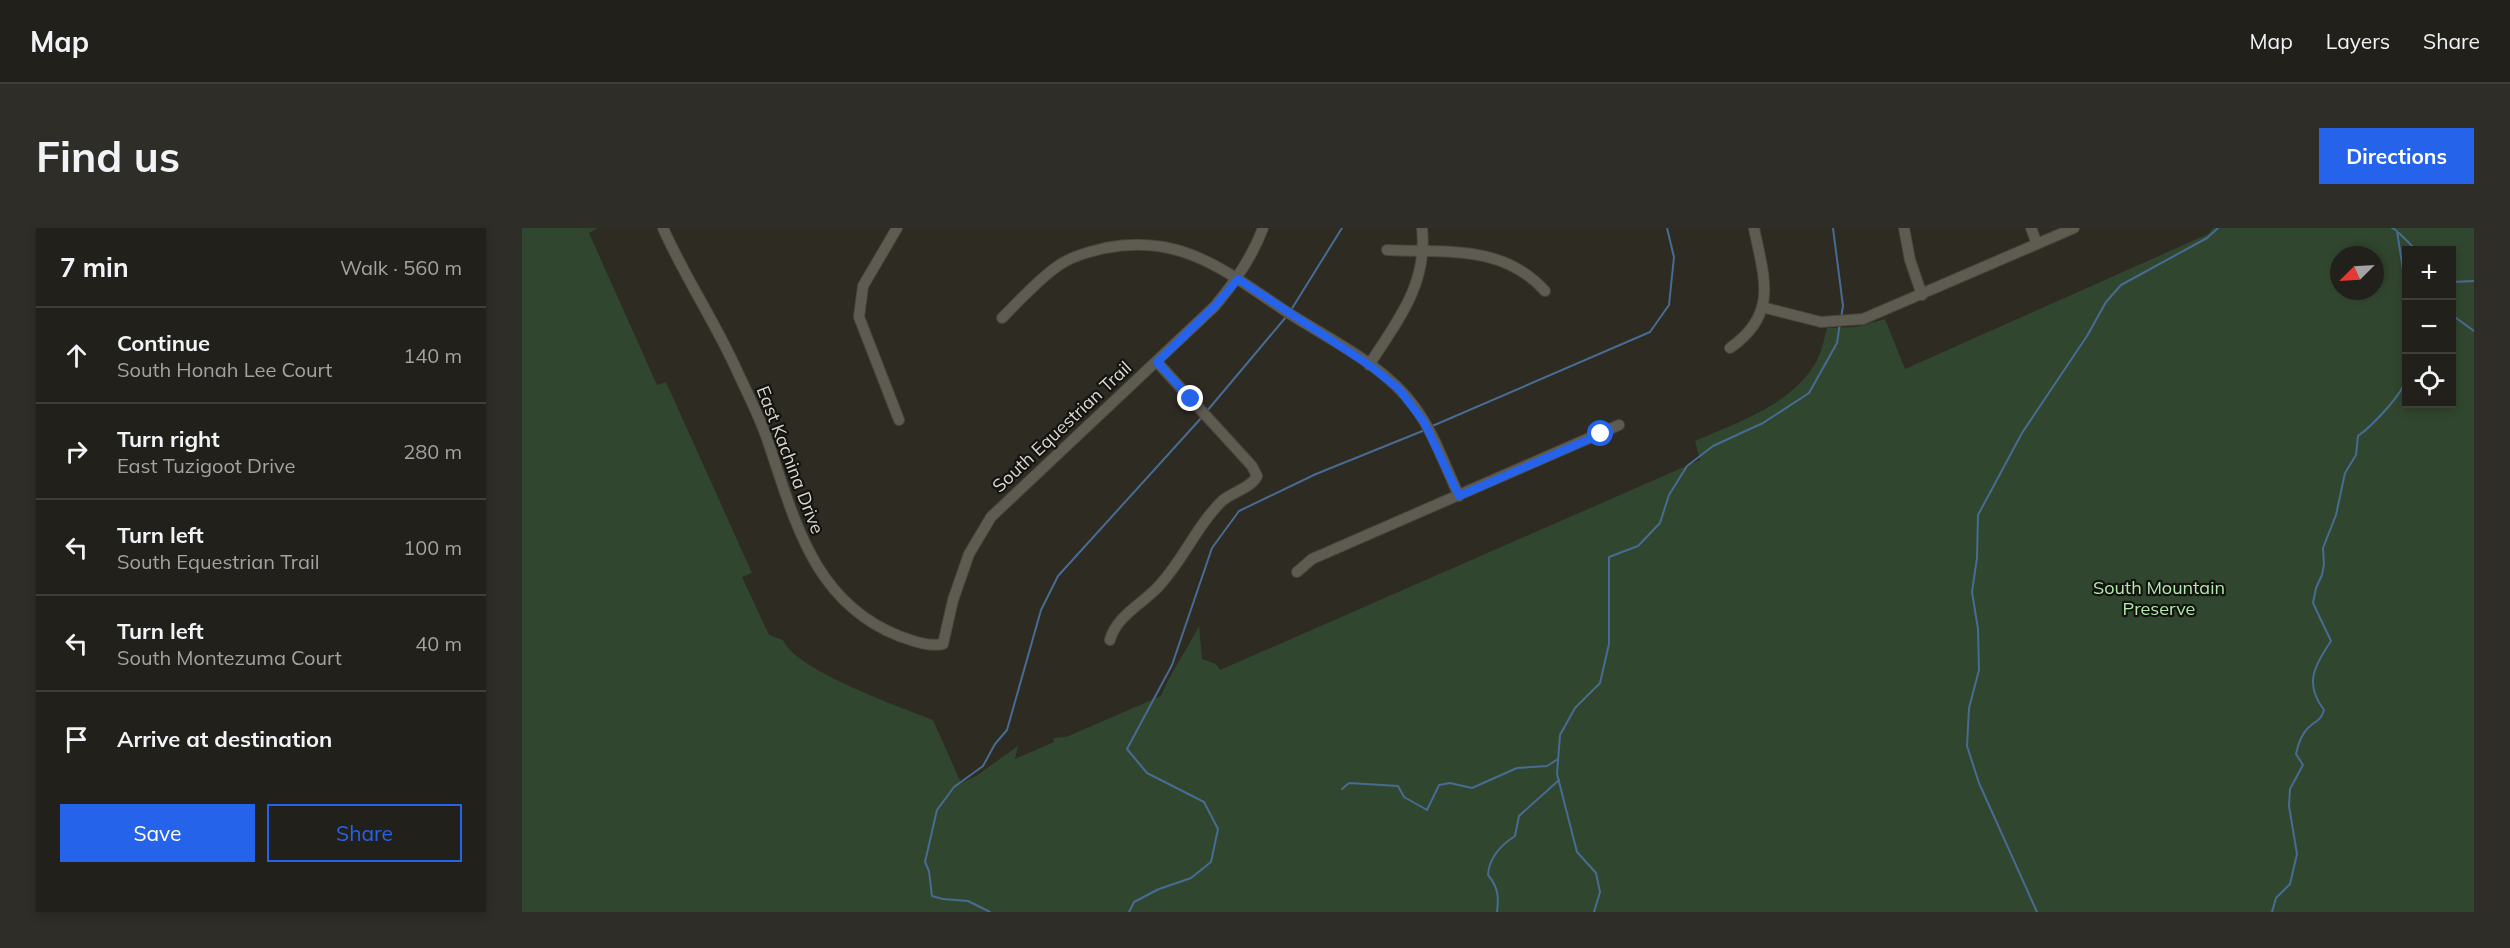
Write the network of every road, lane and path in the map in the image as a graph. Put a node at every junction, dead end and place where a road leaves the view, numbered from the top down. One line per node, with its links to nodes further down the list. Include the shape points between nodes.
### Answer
1 (897, 228): 20 (street, via 863,286 859,317)
2 (1263, 228): 12 (street, South Equestrian Trail)
3 (1422, 228): 11 (street)
4 (1754, 228): 15 (street, via 1766,294)
5 (1904, 228): 14 (street)
6 (2031, 228): 9 (street)
7 (2074, 228): 9 (street)
8 (665, 229): 25 (street, East Kachina Drive, via 751,400 815,565 852,607 887,631 931,646)
9 (2037, 244): 14 (street)
10 (1387, 250): 11 (street)
11 (1423, 252): 13 (street, via 1487,256 1523,271); 19 (street, via 1409,304)
12 (1238, 279): 16 (street, via 1199,257 1162,245 1124,245 1087,252 1057,267); 18 (street, South Equestrian Trail); 19 (street)
13 (1545, 291)
14 (1922, 296): 15 (street, via 1849,322 1791,316)
15 (1762, 308): 17 (street, via 1744,338)
16 (1002, 318)
17 (1730, 348)
18 (1157, 362): 24 (street, via 1252,466 1256,479 1224,499 1212,512 1167,576 1117,624); 25 (street, South Equestrian Trail, via 991,517 969,554)
19 (1369, 365): 22 (street, via 1399,389 1424,422)
20 (899, 420)
21 (1618, 425): 22 (street)
22 (1459, 496): 23 (street, via 1312,560)
23 (1297, 572)
24 (1110, 640)
25 (943, 644)

